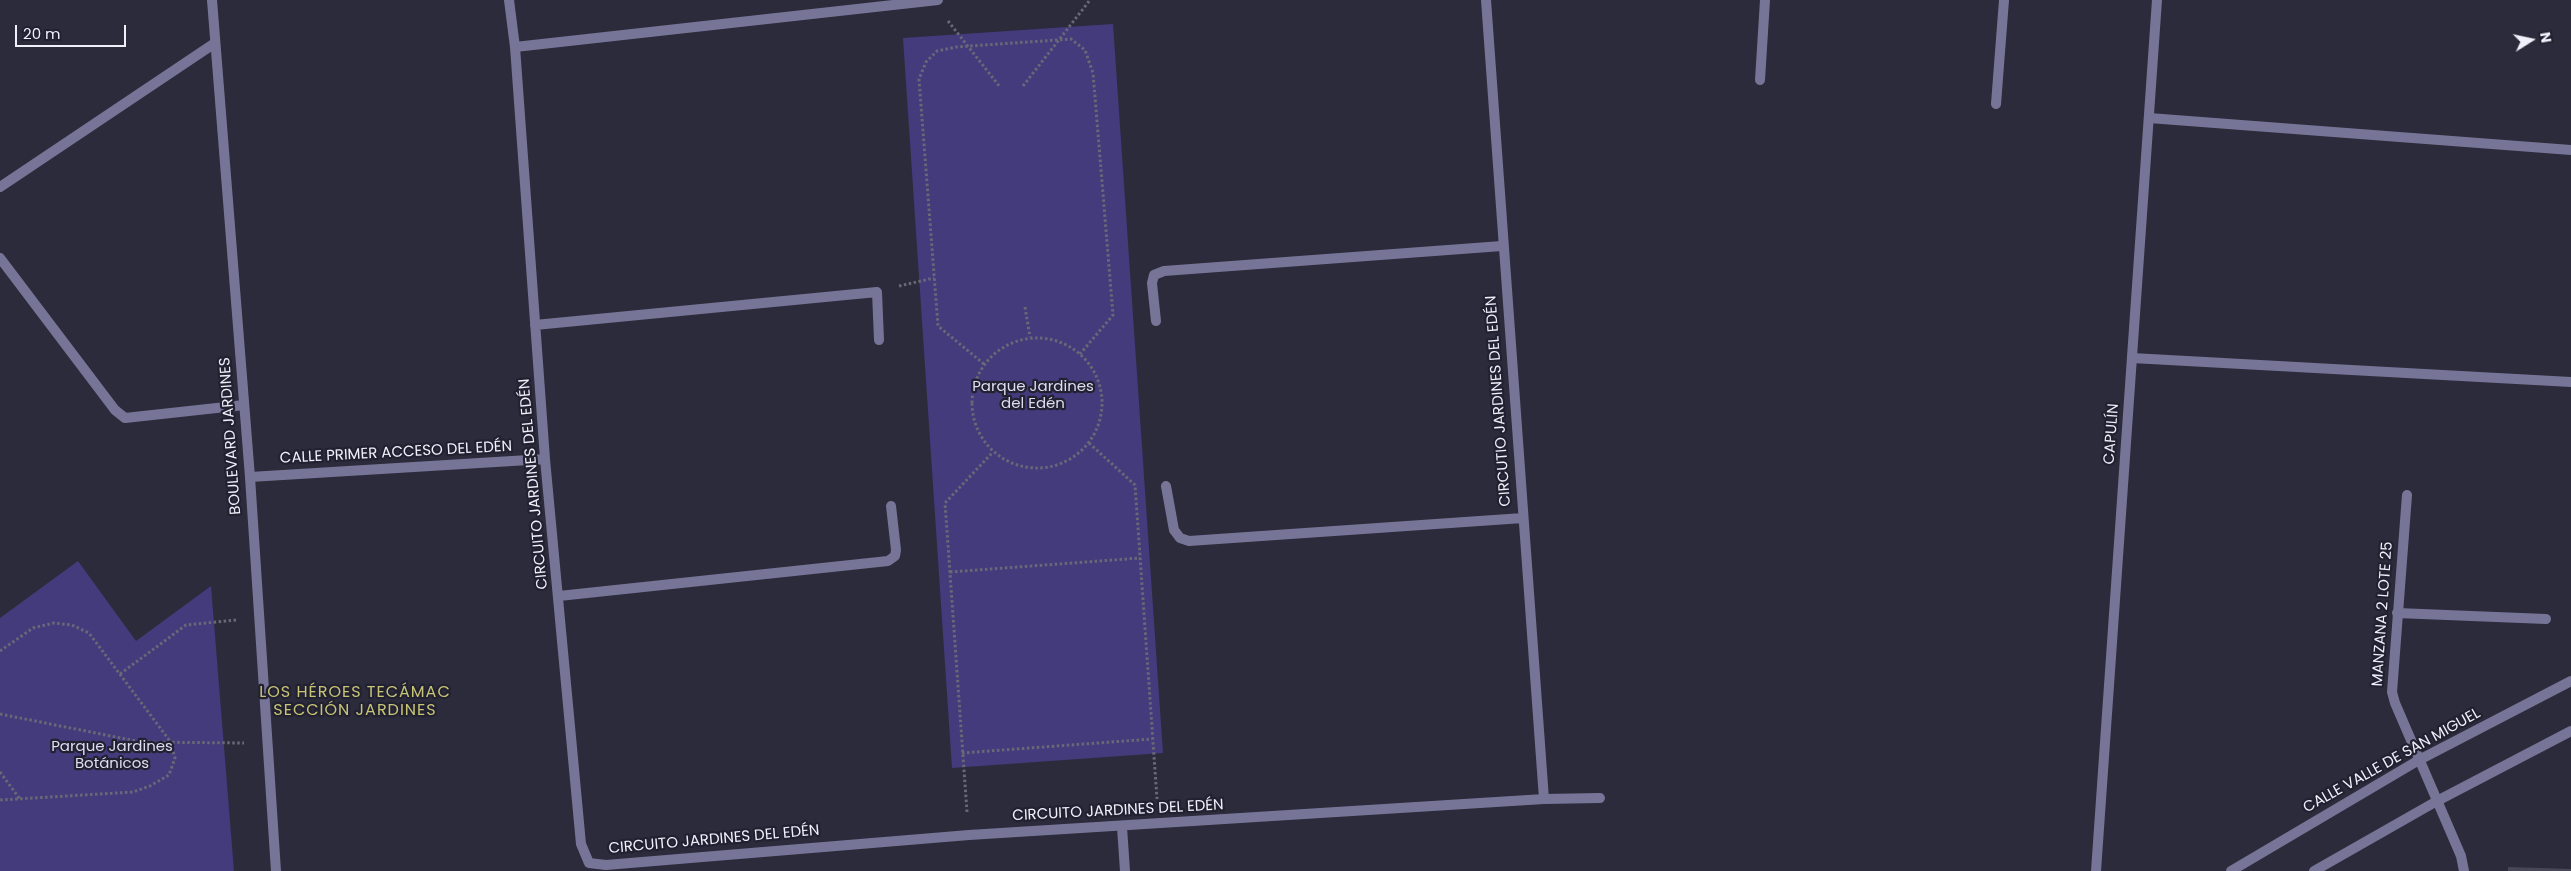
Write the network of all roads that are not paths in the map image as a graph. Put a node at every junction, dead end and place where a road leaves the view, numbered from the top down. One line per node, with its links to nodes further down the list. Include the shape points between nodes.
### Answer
1 (212, 0): 9 (street, BOULEVARD JARDINES)
2 (509, 0): 10 (street, CIRCUITO JARDINES DEL EDÉN)
3 (929, 0): 4 (street); 10 (street)
4 (938, 0)
5 (1486, 0): 16 (street, CIRCUTIO JARDINES DEL EDÉN)
6 (1765, 0): 11 (street)
7 (2004, 0): 12 (street)
8 (2157, 0): 13 (street, CAPULÍN)
9 (215, 43): 15 (street); 23 (street, BOULEVARD JARDINES)
10 (514, 47): 19 (street, CIRCUITO JARDINES DEL EDÉN)
11 (1760, 80)
12 (1996, 104)
13 (2149, 118): 14 (street); 21 (street, CAPULÍN)
14 (2571, 150)
15 (0, 187)
16 (1502, 246): 18 (street, via 1164,271 1154,275 1152,284); 29 (street, CIRCUTIO JARDINES DEL EDÉN)
17 (0, 258): 23 (street, via 115,410 125,418)
18 (1156, 320)
19 (535, 325): 20 (street, via 876,292); 24 (street, CIRCUITO JARDINES DEL EDÉN)
20 (879, 340)
21 (2132, 358): 22 (street); 42 (street, CAPULÍN)
22 (2571, 382)
23 (244, 405): 25 (street, BOULEVARD JARDINES)
24 (545, 459): 25 (street, CALLE PRIMER ACCESO DEL EDÉN); 30 (street, CIRCUITO JARDINES DEL EDÉN)
25 (250, 477): 40 (street, BOULEVARD JARDINES)
26 (1166, 486): 29 (street, via 1174,530 1180,538 1189,540)
27 (2407, 495): 31 (street, MANZANA 2 LOTE 25)
28 (891, 506): 30 (street, via 896,550 895,556 888,561)
29 (1523, 518): 37 (street, CIRCUTIO JARDINES DEL EDÉN)
30 (559, 596): 39 (street, CIRCUITO JARDINES DEL EDÉN, via 581,844 589,863 606,865 968,835)
31 (2397, 612): 32 (street); 35 (street, MANZANA 2 LOTE 25, via 2392,692)
32 (2546, 619)
33 (2571, 681): 35 (street, CALLE VALLE DE SAN MIGUEL)
34 (2571, 731): 38 (street)
35 (2419, 760): 38 (street, MANZANA 2 LOTE 25); 43 (street, CALLE VALLE DE SAN MIGUEL)
36 (1600, 798): 37 (street, CIRCUITO JARDINES DEL EDÉN)
37 (1544, 799): 39 (street, CIRCUITO JARDINES DEL EDÉN)
38 (2437, 801): 44 (street); 45 (street, MANZANA 2 LOTE 25, via 2461,856)
39 (1122, 827): 41 (street)
40 (276, 871)
41 (1125, 871)
42 (2096, 871)
43 (2231, 871)
44 (2314, 871)
45 (2464, 871)

